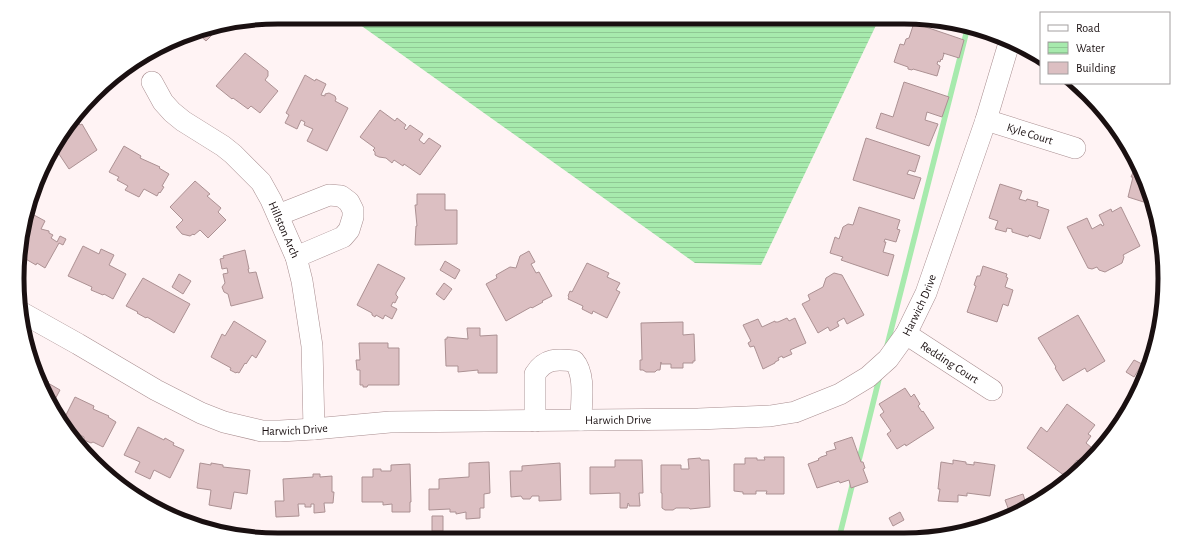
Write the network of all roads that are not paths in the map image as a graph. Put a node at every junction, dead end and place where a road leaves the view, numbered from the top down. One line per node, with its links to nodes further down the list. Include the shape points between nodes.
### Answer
1 (1008, 46): 3 (street, Harwich Drive)
2 (152, 82): 5 (street, Hillston Arch, via 172,112 234,154 261,182)
3 (986, 120): 4 (street, Kyle Court); 8 (street, Harwich Drive, via 926,293)
4 (1075, 148)
5 (278, 215): 6 (street, Hillston Arch); 6 (street, via 329,194 341,196 349,202 353,210 349,230 343,237)
6 (296, 257): 12 (street, Hillston Arch, via 307,305 312,346)
7 (27, 315): 12 (street, Harwich Drive, via 201,413 224,422 262,431)
8 (906, 334): 9 (street, Redding Court); 10 (street, Harwich Drive, via 888,359 868,377 840,394 795,412 762,417)
9 (992, 390)
10 (581, 420): 11 (street, Harwich Drive); 11 (street, via 581,374 578,366 574,361 558,360 547,362 535,374)
11 (535, 421): 12 (street, Harwich Drive, via 390,422)
12 (314, 429)

